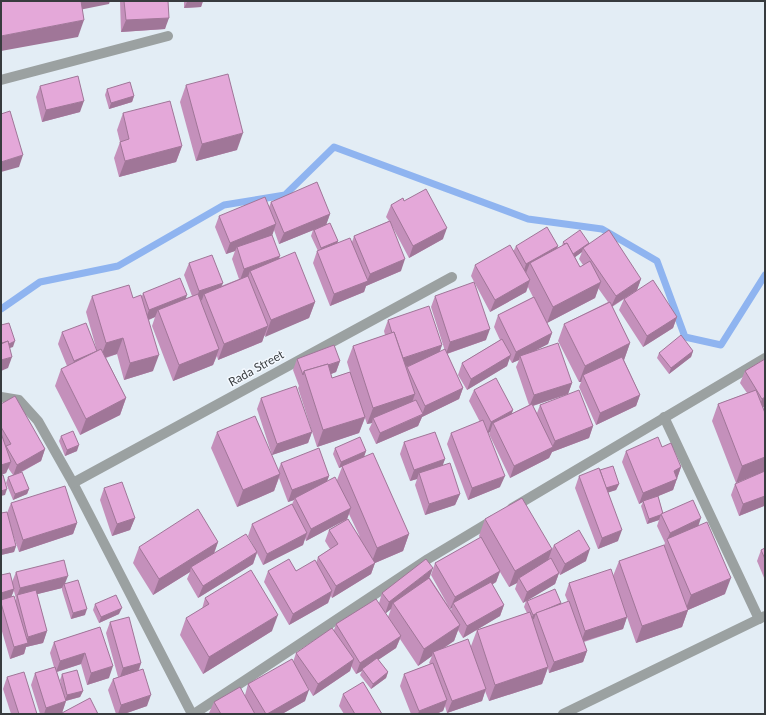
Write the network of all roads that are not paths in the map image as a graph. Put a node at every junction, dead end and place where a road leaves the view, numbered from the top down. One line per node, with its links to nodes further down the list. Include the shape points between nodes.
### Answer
1 (168, 36): 2 (street)
2 (1, 80)
3 (452, 277): 7 (street, Rada Street)
4 (765, 358): 6 (street)
5 (1, 397): 7 (street, via 19,400 38,421)
6 (664, 417): 8 (street); 9 (street, via 428,558)
7 (73, 483): 9 (street)
8 (762, 618): 10 (street)
9 (193, 714)
10 (563, 714)

